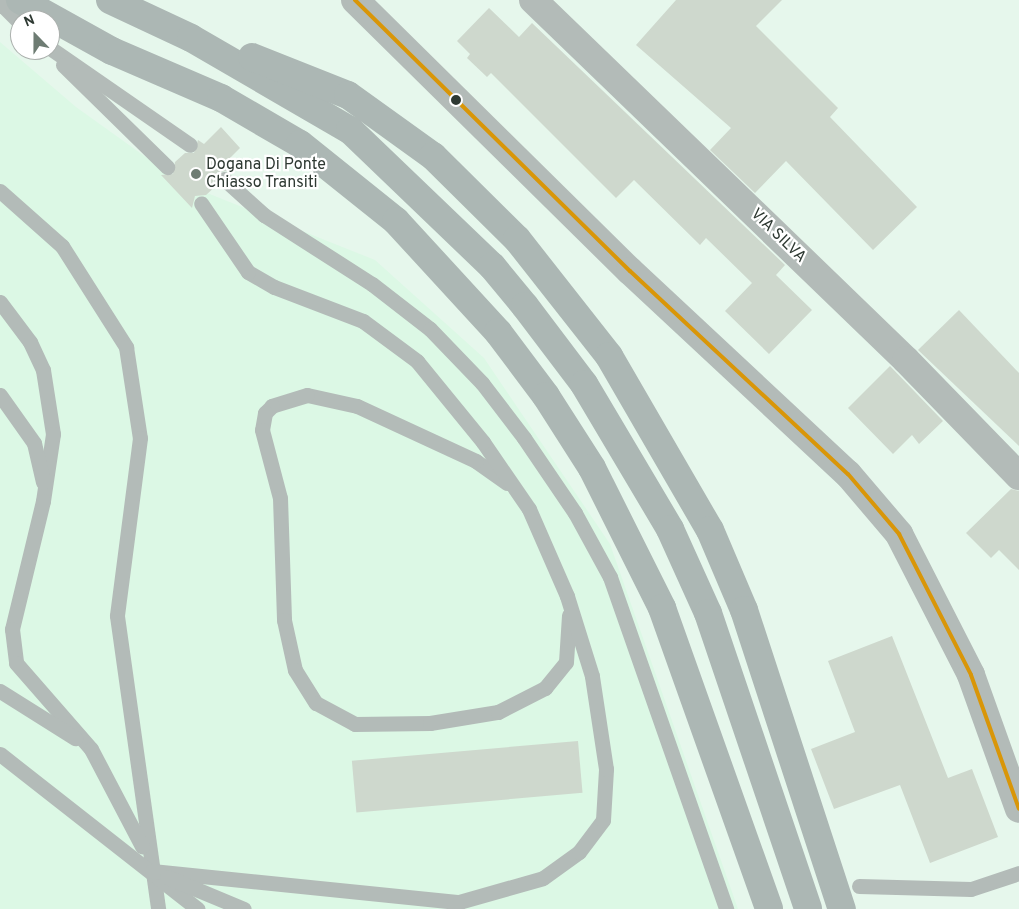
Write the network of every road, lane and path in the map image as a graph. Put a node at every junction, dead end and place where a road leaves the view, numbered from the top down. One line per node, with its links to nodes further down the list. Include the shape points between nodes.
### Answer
1 (20, 0): 32 (highway, via 112,51 259,118 337,170 426,252 498,332 546,396 625,529 694,691)
2 (110, 0): 7 (highway)
3 (355, 0): 24 (street, via 630,272 848,474 899,534 971,675)
4 (533, 0): 17 (street, VIA SILVA, via 906,360)
5 (0, 3): 6 (lane)
6 (10, 13)
7 (191, 38): 33 (highway, via 300,97 365,144 497,273 584,384 670,529 708,613); 34 (highway, via 299,72 348,95 396,127 475,194 609,356 659,436 714,538 744,610)
8 (60, 56): 10 (lane)
9 (60, 60): 11 (lane)
10 (190, 145)
11 (167, 167)
12 (224, 179): 31 (lane, via 264,215 418,318 470,370 524,438 587,534 613,585)
13 (0, 191): 25 (lane, via 62,246 126,347 140,438 117,616)
14 (201, 202): 19 (lane, via 248,272 274,287 363,321 417,361 483,442)
15 (0, 302): 18 (lane, via 30,342 43,370 53,441)
16 (0, 395): 18 (lane, via 34,443 43,469)
17 (1019, 476)
18 (43, 501): 22 (lane, via 15,610 12,647 25,676)
19 (529, 509): 20 (lane); 20 (lane, via 513,488 476,461 357,406 329,398 293,396 272,406 262,421 280,498 284,620 295,670 316,703 355,724 430,723 498,712 545,688 566,662)
20 (568, 596): 25 (lane, via 593,685 606,769 603,820 579,852 543,878 459,902)
21 (0, 691): 22 (lane)
22 (91, 749): 25 (lane, via 124,804)
23 (0, 754): 25 (lane)
24 (1019, 808)
25 (152, 871): 28 (lane); 29 (lane); 30 (lane)
26 (1019, 873): 27 (lane, via 971,888)
27 (859, 886)
28 (158, 909)
29 (198, 909)
30 (244, 909)
31 (726, 909)
32 (769, 909)
33 (808, 909)
34 (842, 909)

